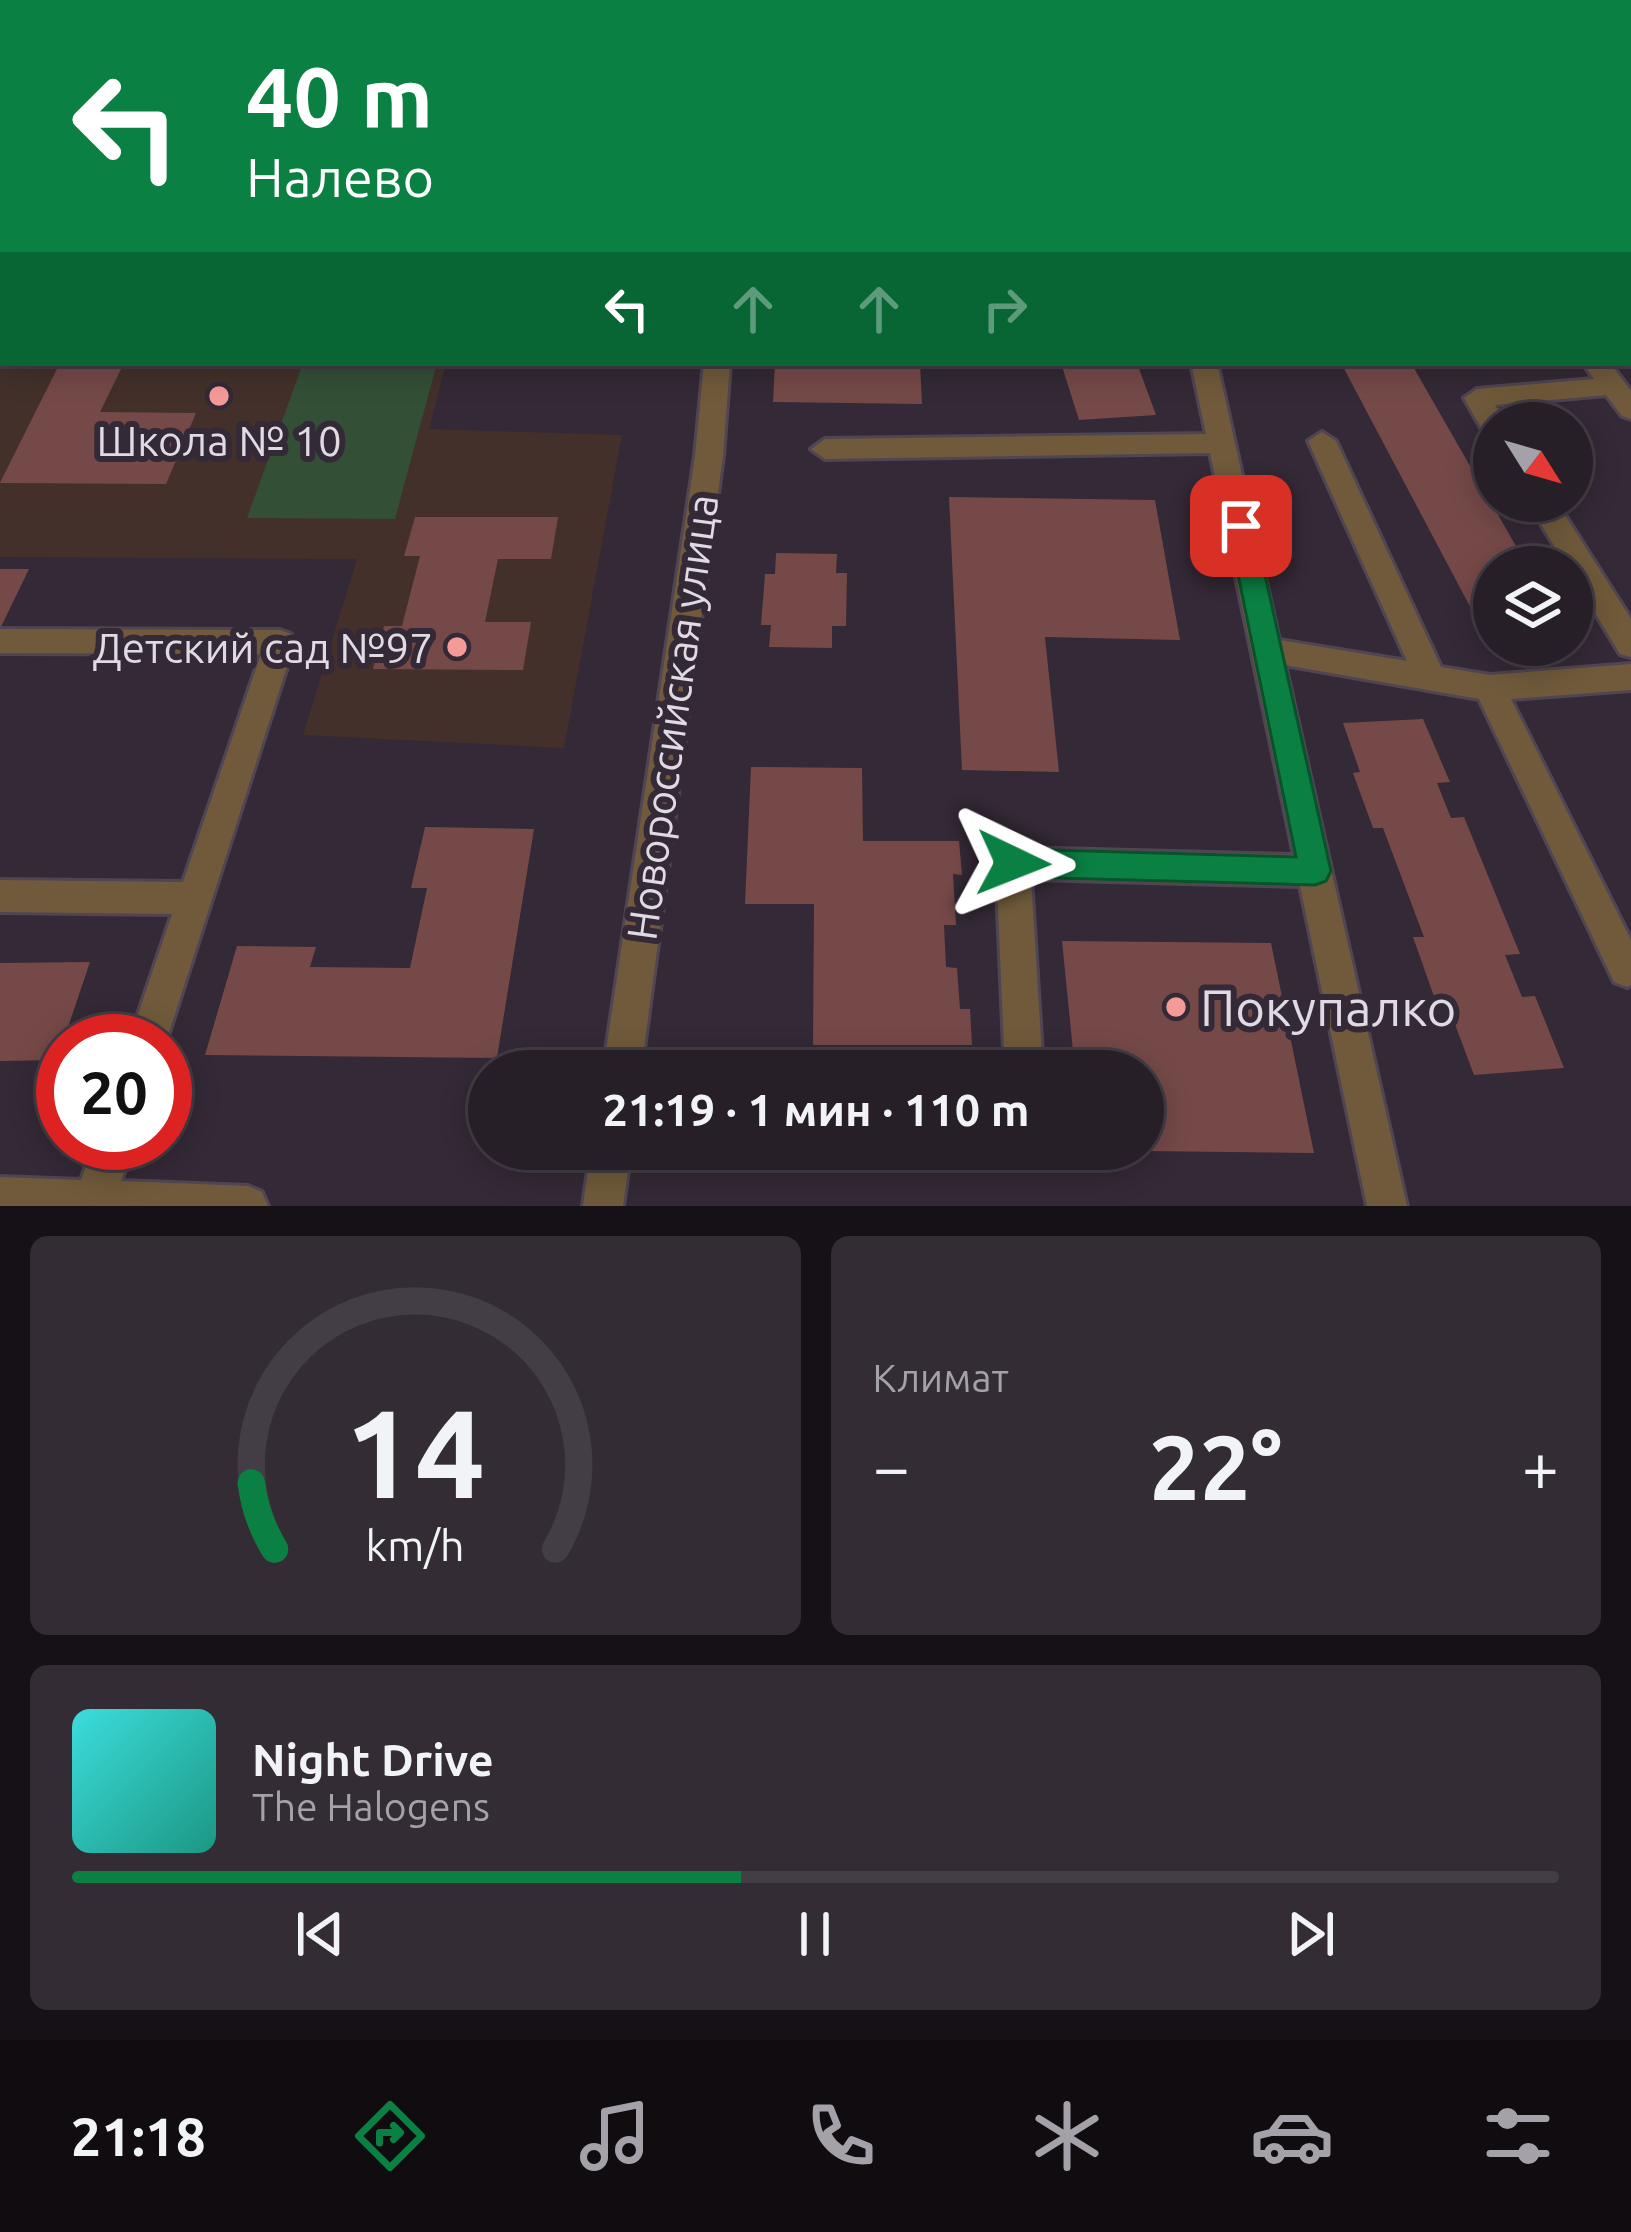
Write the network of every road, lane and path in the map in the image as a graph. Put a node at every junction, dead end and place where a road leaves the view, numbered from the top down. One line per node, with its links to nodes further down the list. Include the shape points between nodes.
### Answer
1 (717, 366): 22 (street, Новороссийская улица)
2 (1205, 366): 8 (street)
3 (1598, 366): 4 (street)
4 (1613, 386): 5 (street); 6 (street)
5 (1479, 402)
6 (1631, 410)
7 (1322, 441): 15 (street)
8 (1224, 443): 9 (street); 13 (street)
9 (825, 449)
10 (1554, 522): 12 (street)
11 (0, 641): 19 (street, via 280,642)
12 (1631, 645)
13 (1268, 650): 15 (street); 17 (street)
14 (1631, 677): 16 (street)
15 (1430, 678): 16 (street)
16 (1490, 688): 20 (street)
17 (1315, 871): 23 (street, via 1013,863); 30 (street)
18 (0, 896): 19 (street)
19 (195, 898): 21 (street)
20 (1630, 972)
21 (157, 1014)
22 (625, 1050)
23 (1023, 1050)
24 (105, 1170): 27 (street)
25 (608, 1170): 29 (street)
26 (0, 1197): 27 (street)
27 (94, 1201): 28 (street)
28 (248, 1206)
29 (603, 1206)
30 (1387, 1206)

